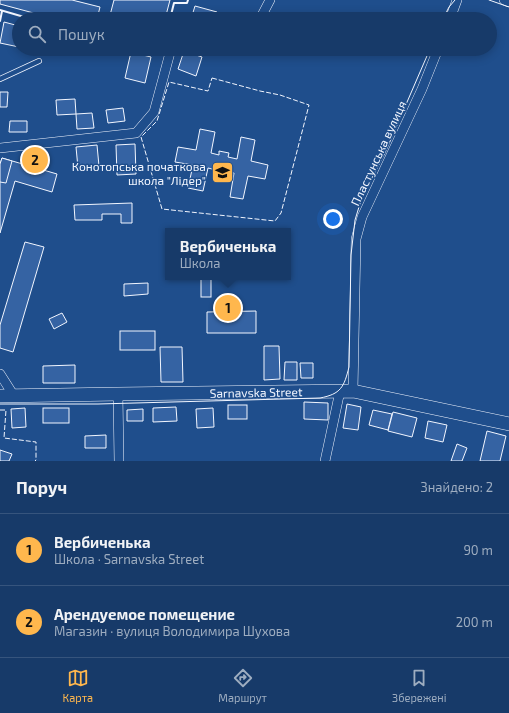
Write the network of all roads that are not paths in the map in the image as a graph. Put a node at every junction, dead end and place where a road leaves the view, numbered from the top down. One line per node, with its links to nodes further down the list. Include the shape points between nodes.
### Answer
1 (270, 0): 5 (street)
2 (457, 0): 6 (street)
3 (504, 0): 4 (street)
4 (509, 2)
5 (264, 12)
6 (453, 12)
7 (169, 56): 11 (street, via 154,112 136,133)
8 (435, 56): 14 (street, Пластунська вулиця, via 362,217 356,239)
9 (39, 61): 10 (lane)
10 (0, 79)
11 (0, 148)
12 (0, 374): 17 (street)
13 (340, 391): 14 (street, Sarnavska Street); 15 (street, Sarnavska Street); 20 (street)
14 (353, 391): 18 (street, Sarnavska Street)
15 (118, 394): 17 (street, Sarnavska Street); 19 (street)
16 (0, 396): 17 (street, Sarnavska Street)
17 (14, 396)
18 (509, 424)
19 (119, 461)
20 (325, 461)

